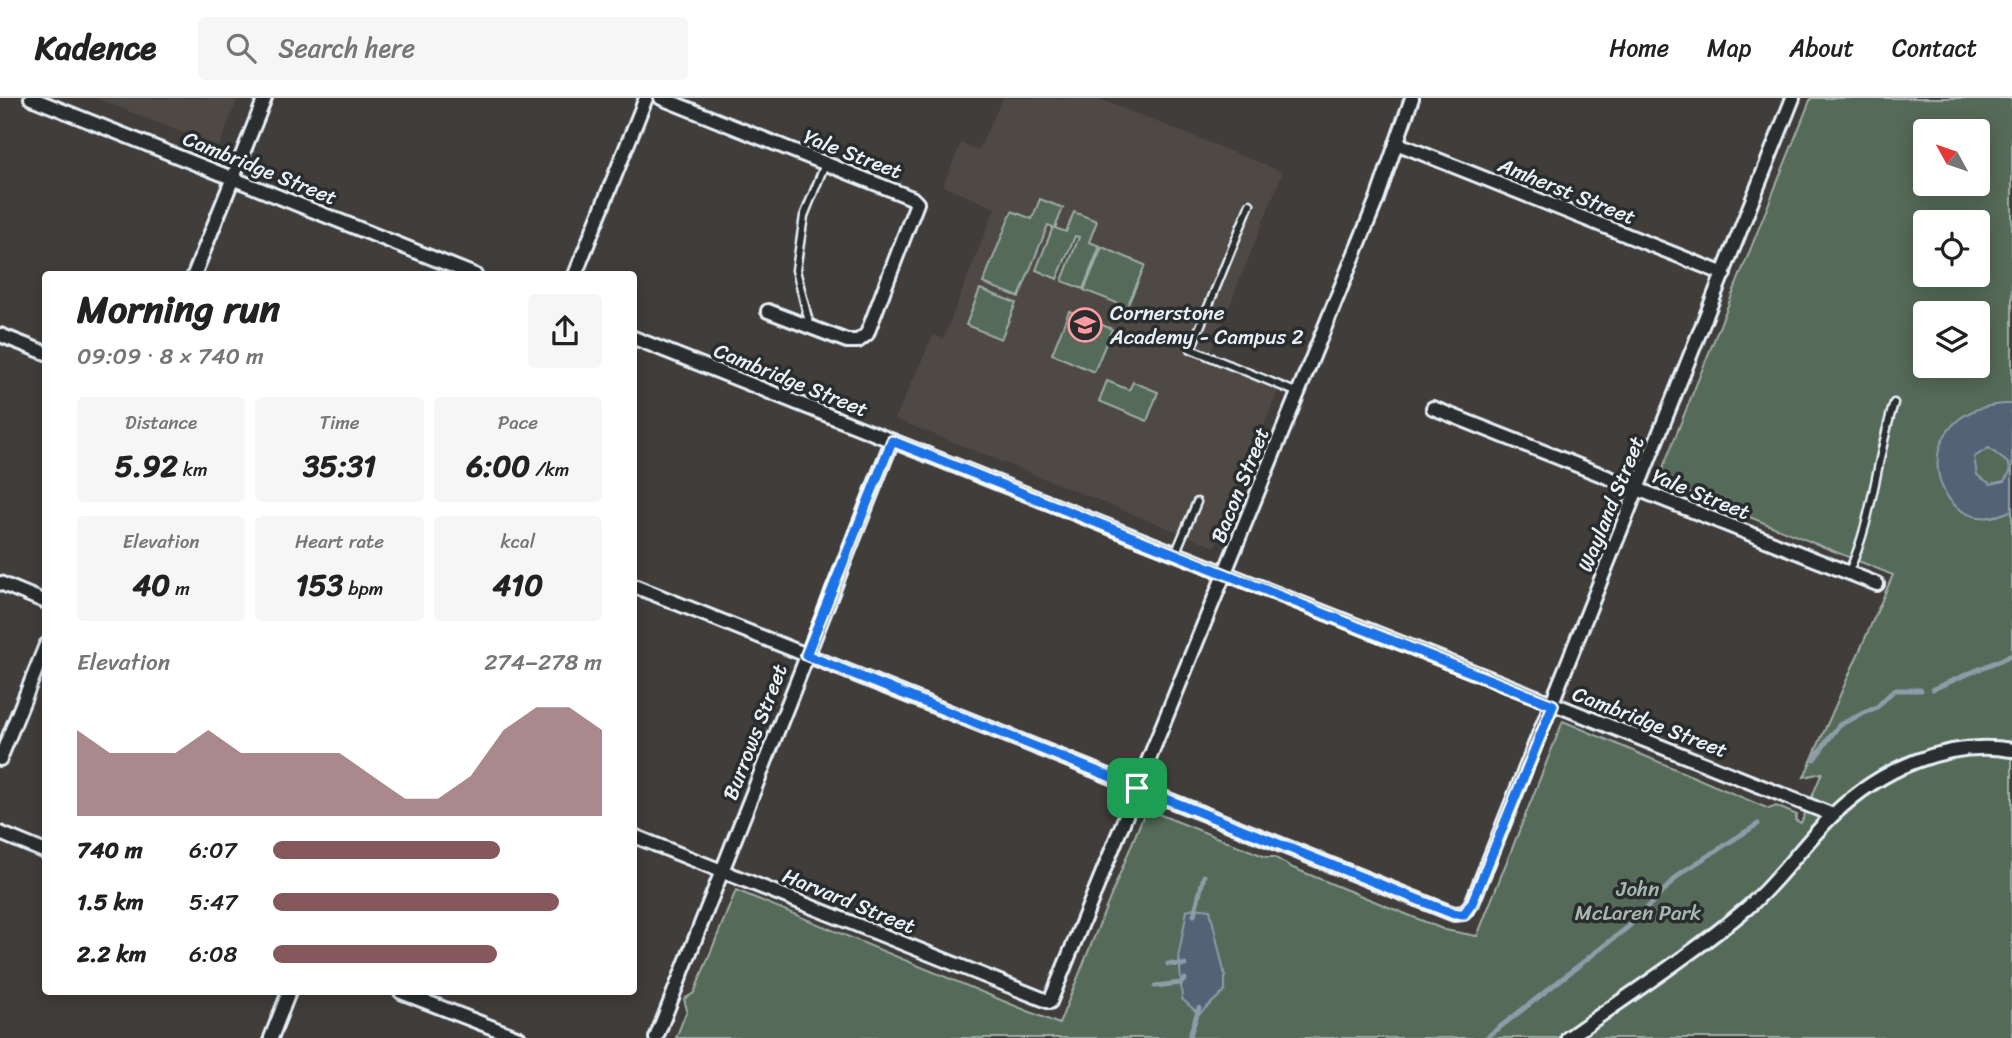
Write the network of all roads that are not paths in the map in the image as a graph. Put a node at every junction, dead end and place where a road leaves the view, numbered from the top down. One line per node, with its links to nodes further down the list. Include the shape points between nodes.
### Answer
1 (31, 98): 9 (street, Cambridge Street)
2 (265, 98): 9 (street)
3 (646, 98): 13 (street)
4 (661, 98): 8 (street, Yale Street)
5 (1412, 98): 7 (street, Bacon Street)
6 (1793, 98): 14 (street, Wayland Street)
7 (1396, 143): 14 (street, Amherst Street); 20 (street, Bacon Street)
8 (825, 164): 16 (lane, via 804,216 796,270); 16 (street, Yale Street, via 917,203 867,334 858,341 847,341)
9 (233, 179): 11 (street); 12 (street, Cambridge Street)
10 (1250, 204): 20 (lane, via 1191,349)
11 (196, 271)
12 (465, 271)
13 (577, 271)
14 (1724, 274): 24 (street, Wayland Street)
15 (768, 311): 16 (street, Yale Street)
16 (810, 327)
17 (0, 334): 19 (street)
18 (637, 339): 23 (street, Cambridge Street)
19 (42, 351)
20 (1298, 393): 28 (street, Bacon Street)
21 (1894, 403): 27 (lane)
22 (1433, 408): 24 (street, Yale Street)
23 (892, 441): 26 (street, Cambridge Street); 34 (street, Burrows Street)
24 (1637, 490): 27 (street, Yale Street); 35 (street, Wayland Street)
25 (1197, 502): 26 (lane)
26 (1175, 554): 28 (street, Cambridge Street)
27 (1848, 573): 30 (street, Yale Street)
28 (1224, 574): 35 (street, Cambridge Street); 38 (street, Bacon Street)
29 (0, 583): 32 (street)
30 (1877, 584)
31 (637, 587): 34 (street)
32 (42, 600)
33 (42, 655): 37 (street)
34 (806, 655): 38 (street); 43 (street, Burrows Street)
35 (1553, 705): 38 (street, Wayland Street, via 1464,914 1454,914); 39 (street, Cambridge Street)
36 (2012, 750): 39 (street, via 1974,747 1919,759 1862,791)
37 (0, 759)
38 (1137, 788): 46 (street, Bacon Street)
39 (1833, 816): 50 (street, via 1745,909)
40 (0, 834): 42 (street)
41 (637, 837): 43 (street, Harvard Street)
42 (42, 850)
43 (722, 871): 46 (street, Harvard Street); 49 (street, Burrows Street)
44 (288, 995): 47 (street)
45 (409, 995): 48 (street)
46 (1050, 1002)
47 (271, 1038)
48 (519, 1038)
49 (656, 1038)
50 (1568, 1038)

